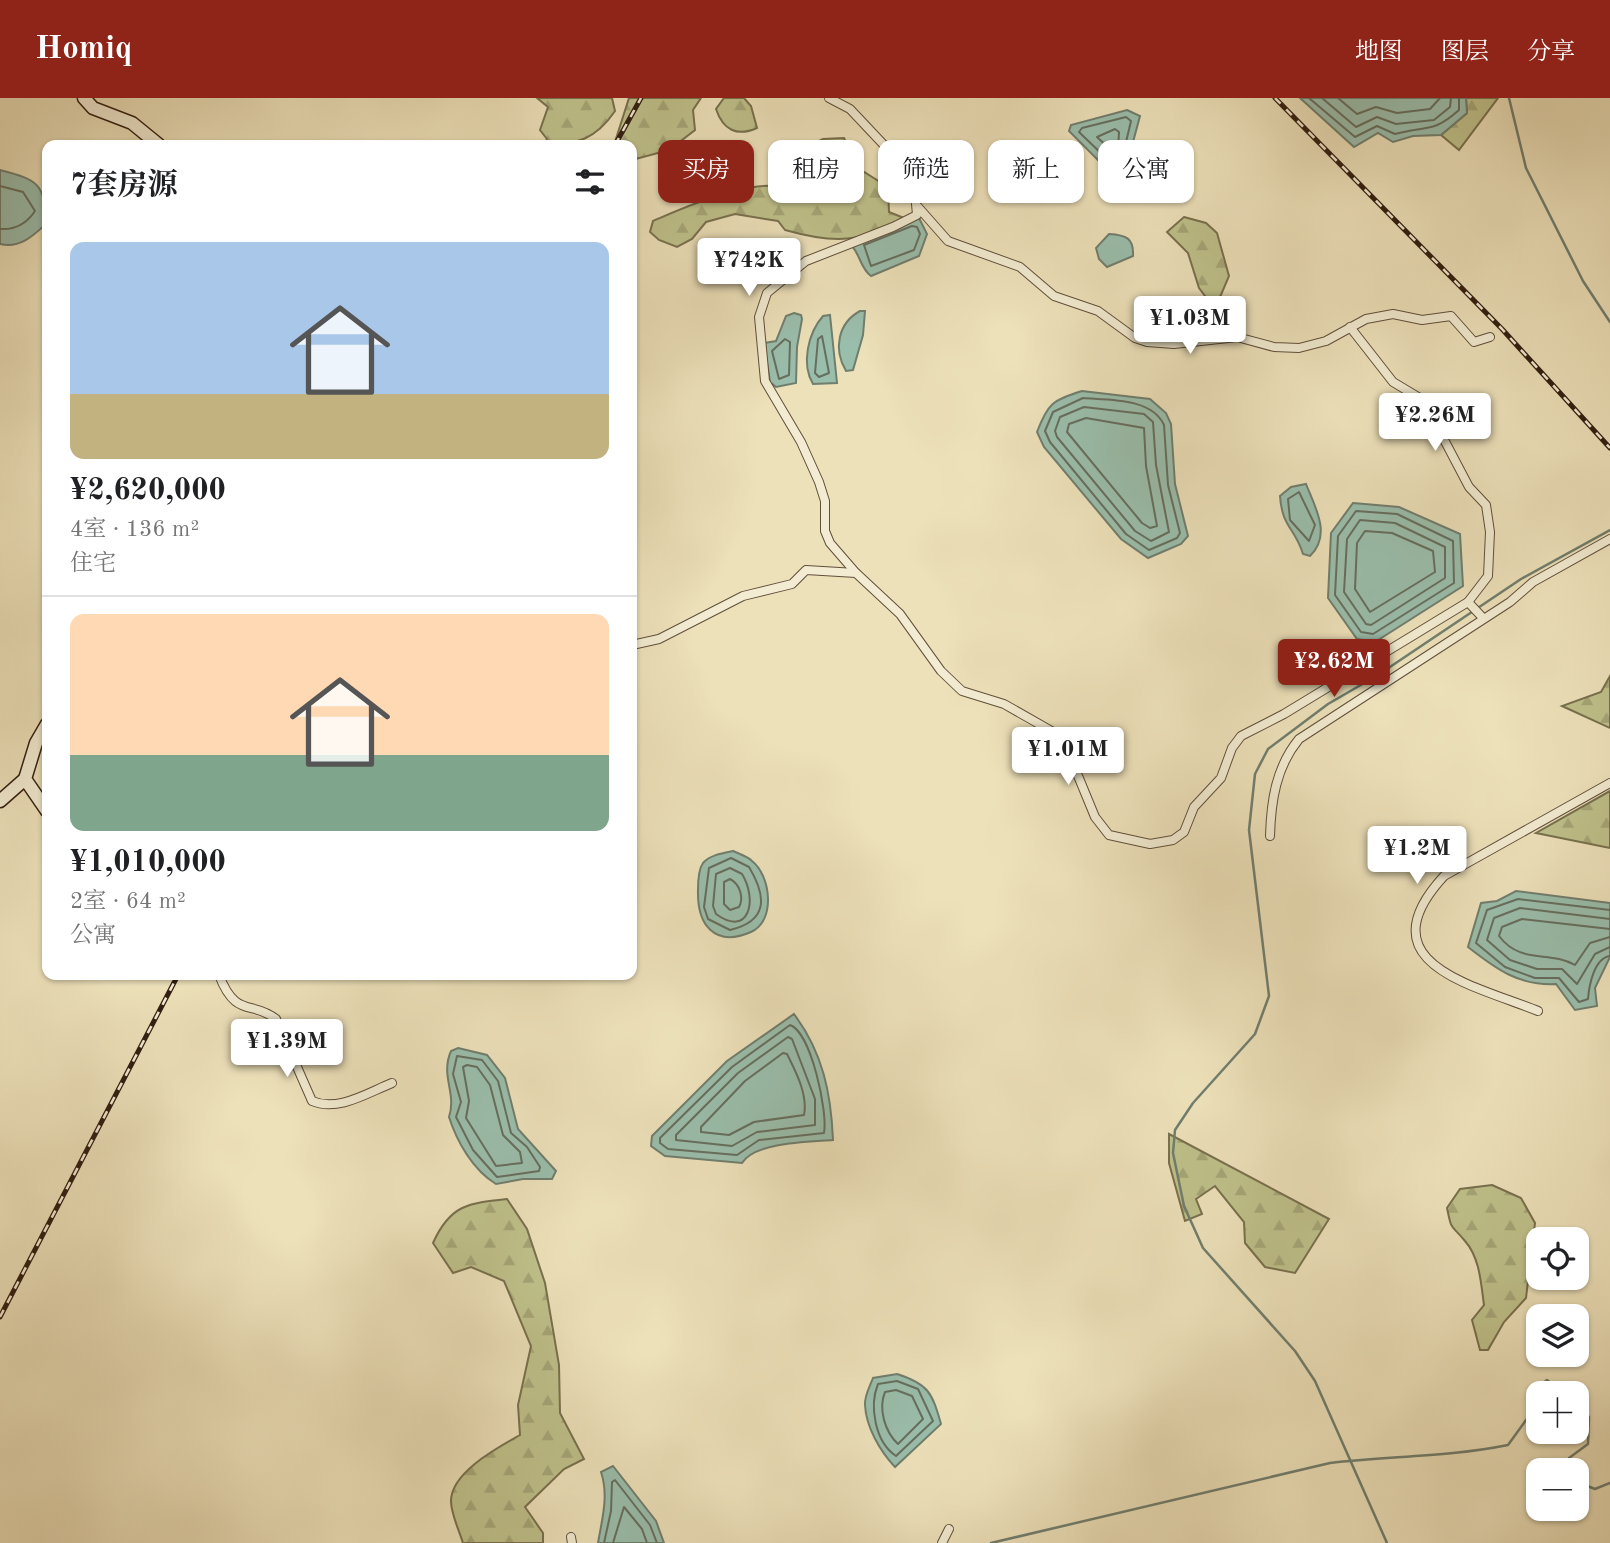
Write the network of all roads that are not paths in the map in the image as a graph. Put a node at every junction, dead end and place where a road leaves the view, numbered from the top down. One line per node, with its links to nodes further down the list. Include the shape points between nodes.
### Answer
1 (84, 98): 3 (street, via 93,108 132,123)
2 (829, 98): 4 (street, via 850,109 900,162)
3 (153, 140)
4 (918, 207): 5 (street, via 948,242 1020,267 1054,296 1098,311 1147,342 1237,337 1299,348 1326,341); 8 (street, via 909,220 797,267 767,293 759,317 765,381 819,482 830,543)
5 (1350, 327): 6 (street, via 1382,316 1422,320 1443,315 1451,316 1474,342); 9 (street, via 1393,383 1418,397 1428,409 1469,487 1486,505 1489,576)
6 (1490, 337)
7 (1610, 539): 10 (street, via 1545,575)
8 (856, 573): 9 (street, via 900,614 941,671 962,691 1004,704 1062,737 1095,817 1109,835 1150,844 1173,840 1184,832 1194,807 1226,771 1241,736); 11 (street, via 806,570 792,584 743,596 659,639)
9 (1468, 602): 10 (street)
10 (1483, 618): 17 (street, via 1299,740 1285,756 1271,804)
11 (637, 644)
12 (42, 733): 13 (street)
13 (24, 779): 15 (street); 16 (street)
14 (1610, 783): 19 (street, via 1444,876 1416,922 1419,950 1436,969)
15 (0, 801)
16 (42, 804)
17 (1270, 836)
18 (222, 980): 20 (street, via 233,1000 276,1019 312,1101 336,1105)
19 (1538, 1011)
20 (392, 1083)
21 (949, 1529): 22 (street)
22 (942, 1543)

